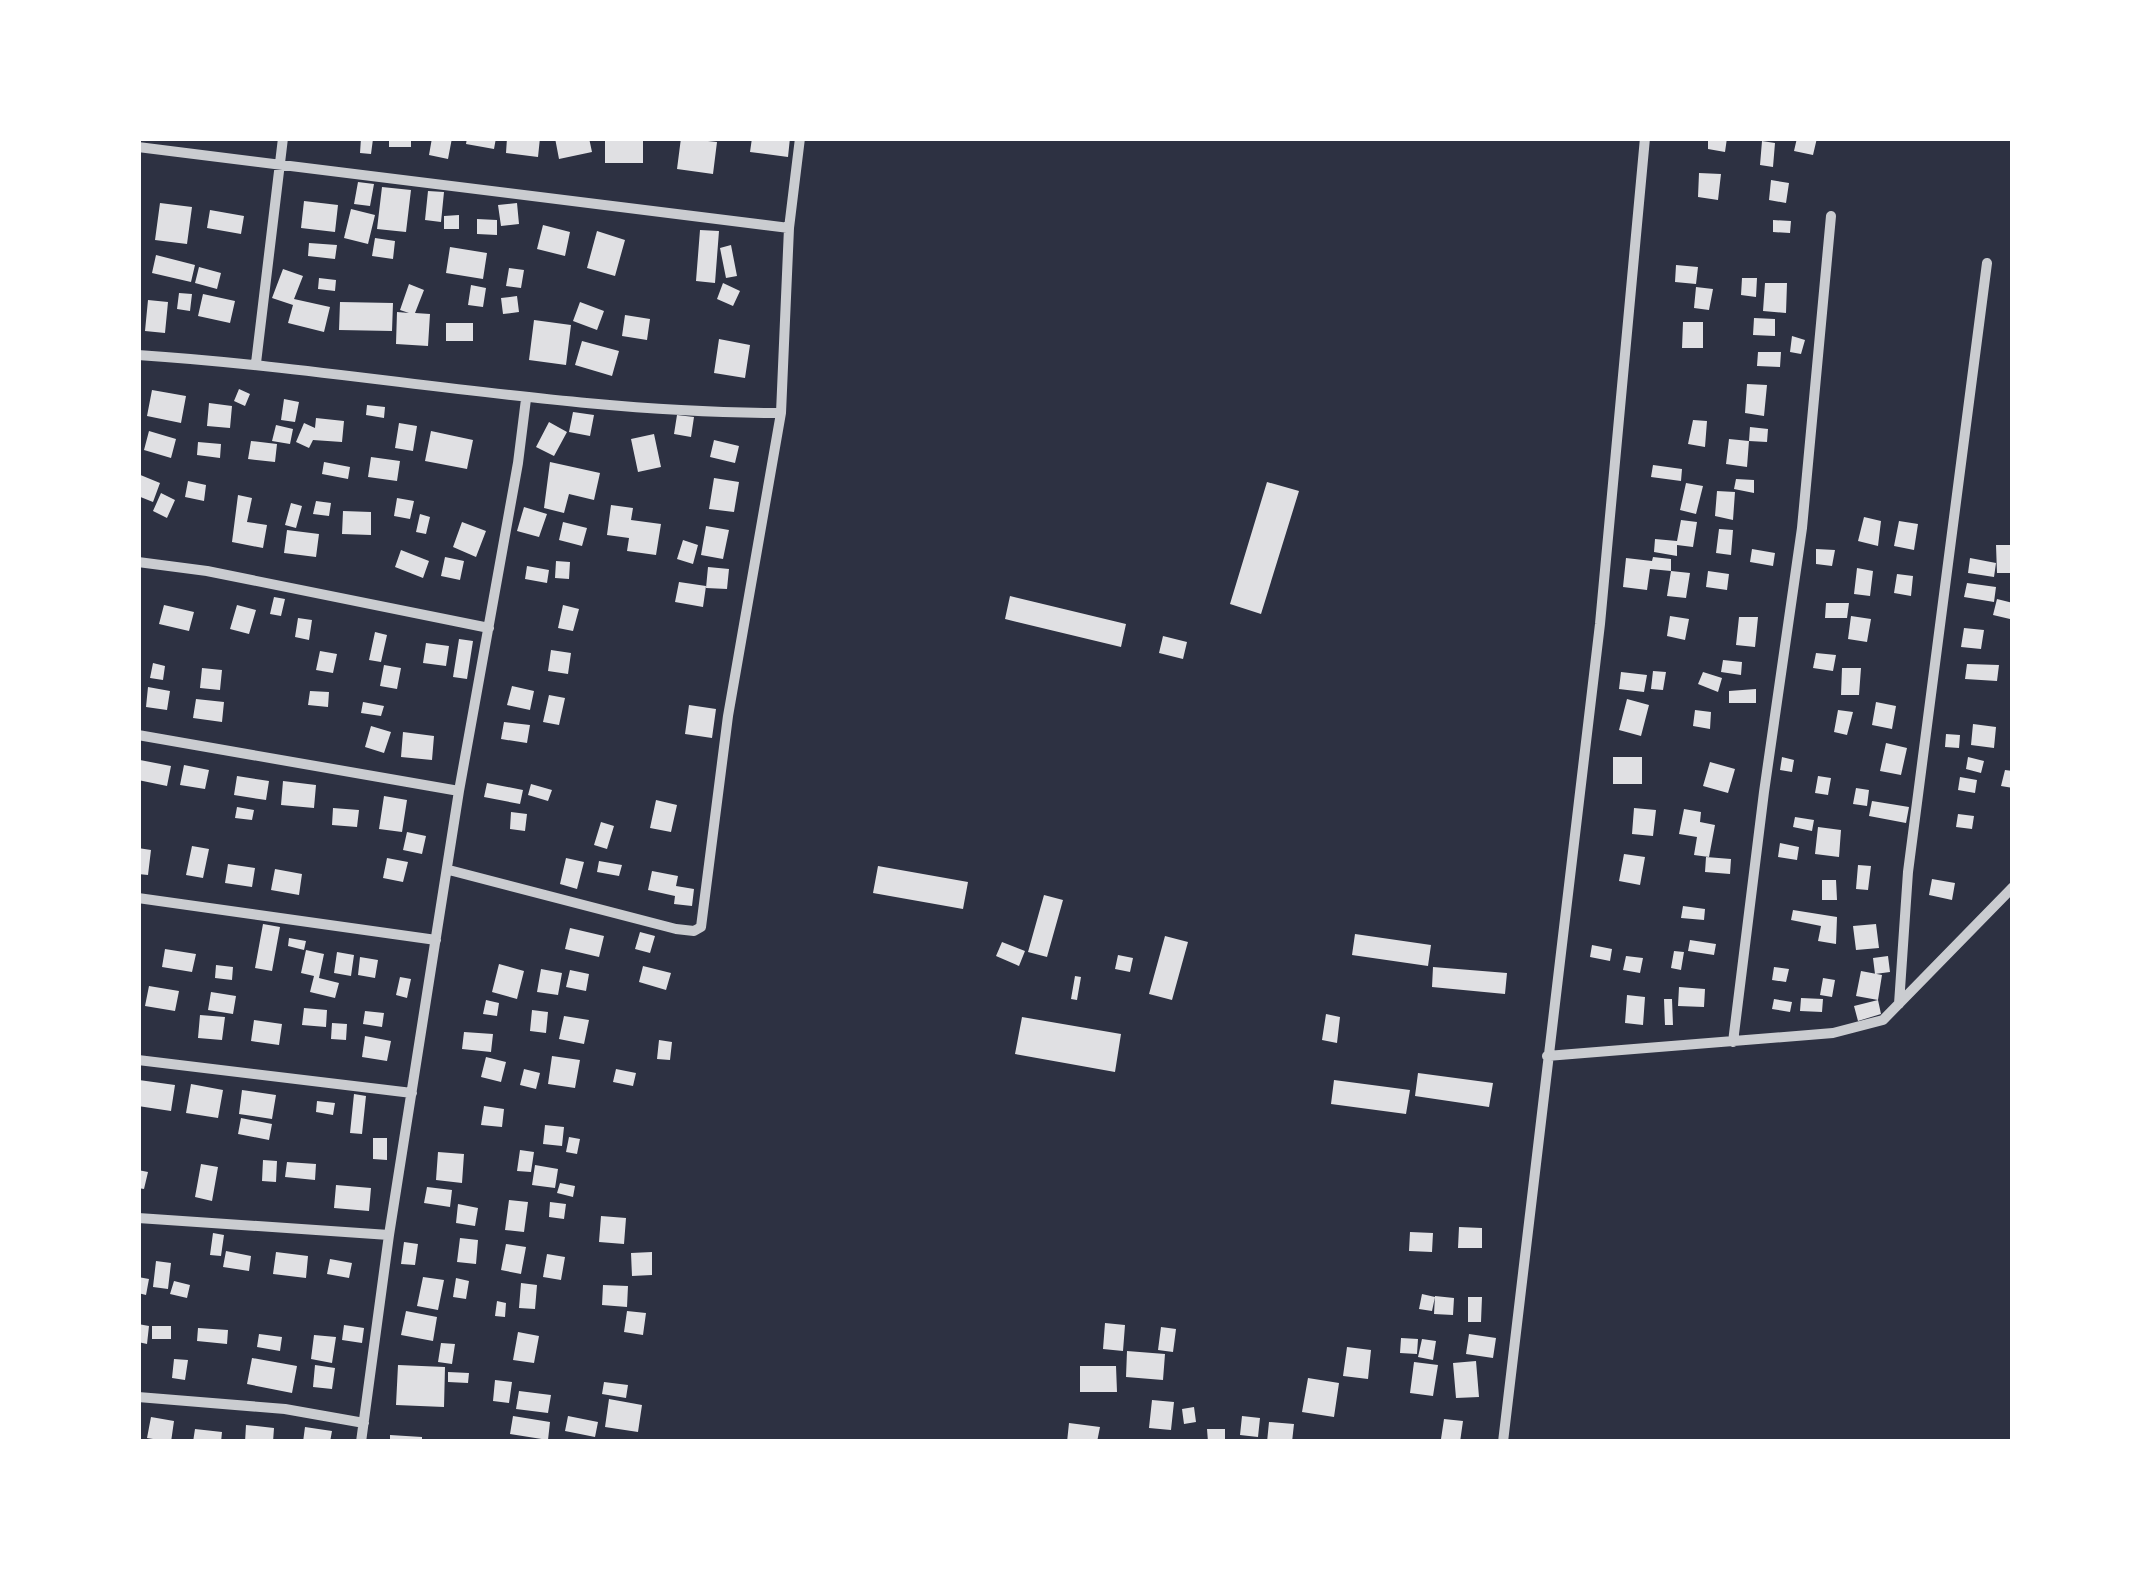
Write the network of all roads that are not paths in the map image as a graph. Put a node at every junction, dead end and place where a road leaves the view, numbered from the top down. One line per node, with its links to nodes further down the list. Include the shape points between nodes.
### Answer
1 (283, 138): 5 (street)
2 (800, 138): 7 (street)
3 (1645, 138): 23 (street, via 1600,625)
4 (138, 147): 5 (street)
5 (280, 163): 7 (street); 10 (street)
6 (1831, 216): 22 (street, via 1802,528)
7 (789, 228): 12 (street)
8 (1987, 263): 21 (street, via 1908,872)
9 (138, 355): 10 (street)
10 (256, 363): 11 (street)
11 (526, 399): 12 (street); 14 (street)
12 (781, 413): 17 (street, via 701,927 676,929)
13 (138, 562): 14 (street)
14 (489, 628): 16 (street)
15 (138, 735): 16 (street)
16 (459, 791): 17 (street)
17 (448, 870): 20 (street)
18 (2013, 887): 21 (street)
19 (138, 898): 20 (street)
20 (436, 940): 25 (street)
21 (1899, 1004): 22 (street, via 1866,1027)
22 (1733, 1042): 23 (street)
23 (1546, 1056): 31 (street)
24 (138, 1060): 25 (street)
25 (412, 1093): 27 (street)
26 (138, 1218): 27 (street)
27 (389, 1235): 29 (street)
28 (138, 1397): 29 (street)
29 (364, 1423): 30 (street)
30 (361, 1442)
31 (1503, 1442)

